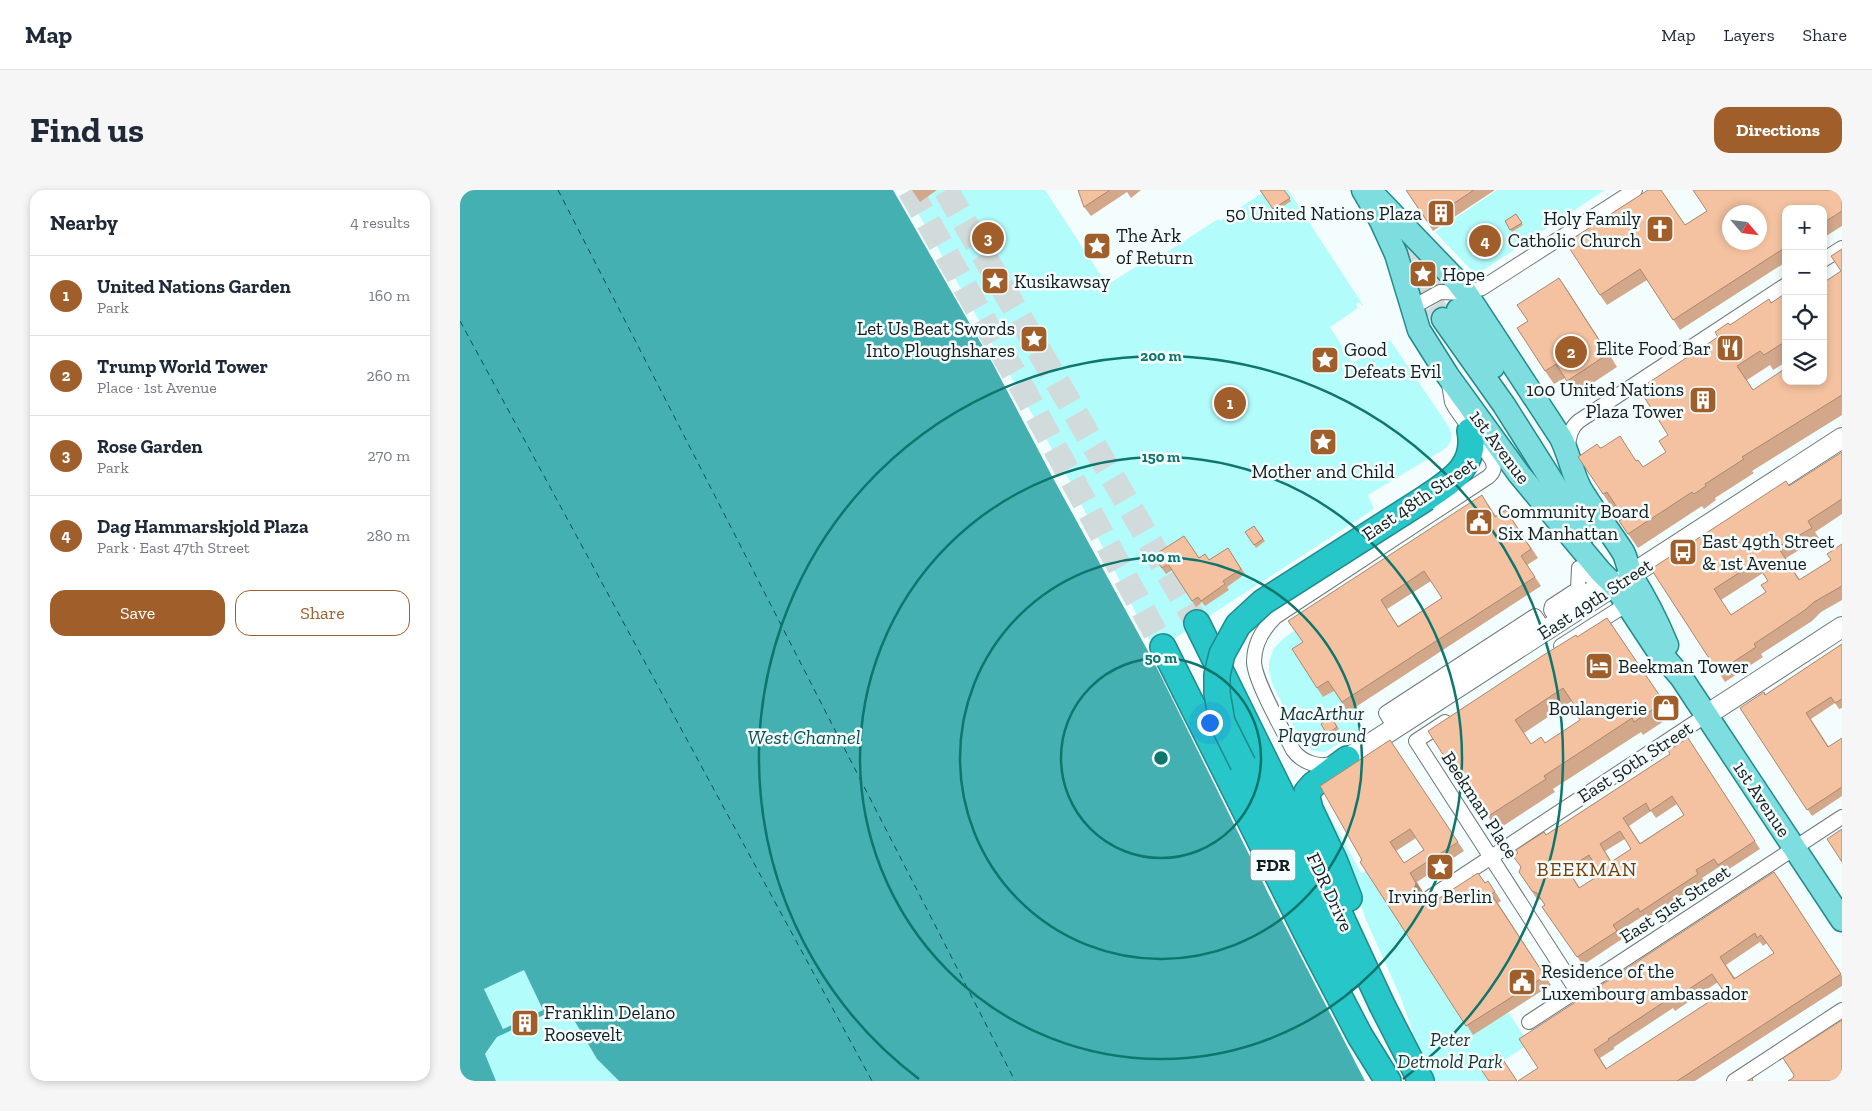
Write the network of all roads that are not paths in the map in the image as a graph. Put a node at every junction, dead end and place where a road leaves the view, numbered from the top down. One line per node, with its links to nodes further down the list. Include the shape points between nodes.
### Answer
1 (1363, 190): 7 (main road, 1st Avenue, via 1389,238)
2 (1369, 190): 8 (main road, 1st Avenue, via 1456,279)
3 (1635, 190): 8 (street)
4 (1842, 248): 5 (street)
5 (1827, 257)
6 (1782, 288): 12 (street, via 1575,424)
7 (1413, 307): 8 (street, via 1440,292); 9 (main road, 1st Avenue, via 1419,330)
8 (1456, 308): 12 (main road, 1st Avenue, via 1561,438); 13 (main road, via 1509,413)
9 (1448, 376): 10 (street, East 48th Street, via 1452,402); 13 (main road, 1st Avenue, via 1519,474 1600,571)
10 (1470, 431): 21 (street, East 48th Street, via 1492,460 1494,468 1490,475 1275,618 1256,647 1254,662 1262,688 1293,750 1306,762 1317,765); 31 (highway, bridge, via 1472,449 1467,464 1451,480 1263,602 1238,625 1222,654 1218,675 1222,722 1366,1016)
11 (1842, 438): 13 (main road, East 49th Street)
12 (1568, 455): 13 (main road, 1st Avenue, via 1581,489 1624,554)
13 (1617, 586): 18 (street); 20 (main road, 1st Avenue, via 1656,648 1681,677); 21 (main road, East 49th Street)
14 (1539, 622): 14 (street, via 1535,616 1386,712 1389,718)
15 (1197, 623): 28 (highway, FDR Drive / FDR)
16 (1842, 627): 20 (main road, East 50th Street)
17 (1163, 646): 31 (highway, FDR Drive / FDR, via 1313,946 1360,1036)
18 (1548, 655)
19 (1457, 714): 24 (street, Beekman Place, via 1416,741)
20 (1706, 716): 23 (main road, 1st Avenue); 24 (street, East 50th Street)
21 (1348, 760): 28 (highway, via 1313,785 1307,792 1307,800 1366,937)
22 (1842, 817): 23 (street, East 51st Street)
23 (1795, 848): 26 (main road, 1st Avenue); 27 (street, East 51st Street)
24 (1492, 856): 25 (street, East 50th Street); 27 (street, Beekman Place)
25 (1429, 898)
26 (1842, 920)
27 (1577, 991): 30 (street, East 51st Street)
28 (1382, 1005): 32 (highway, FDR Drive / FDR)
29 (1842, 1010): 33 (street)
30 (1529, 1022)
31 (1389, 1081)
32 (1421, 1081)
33 (1734, 1081)

